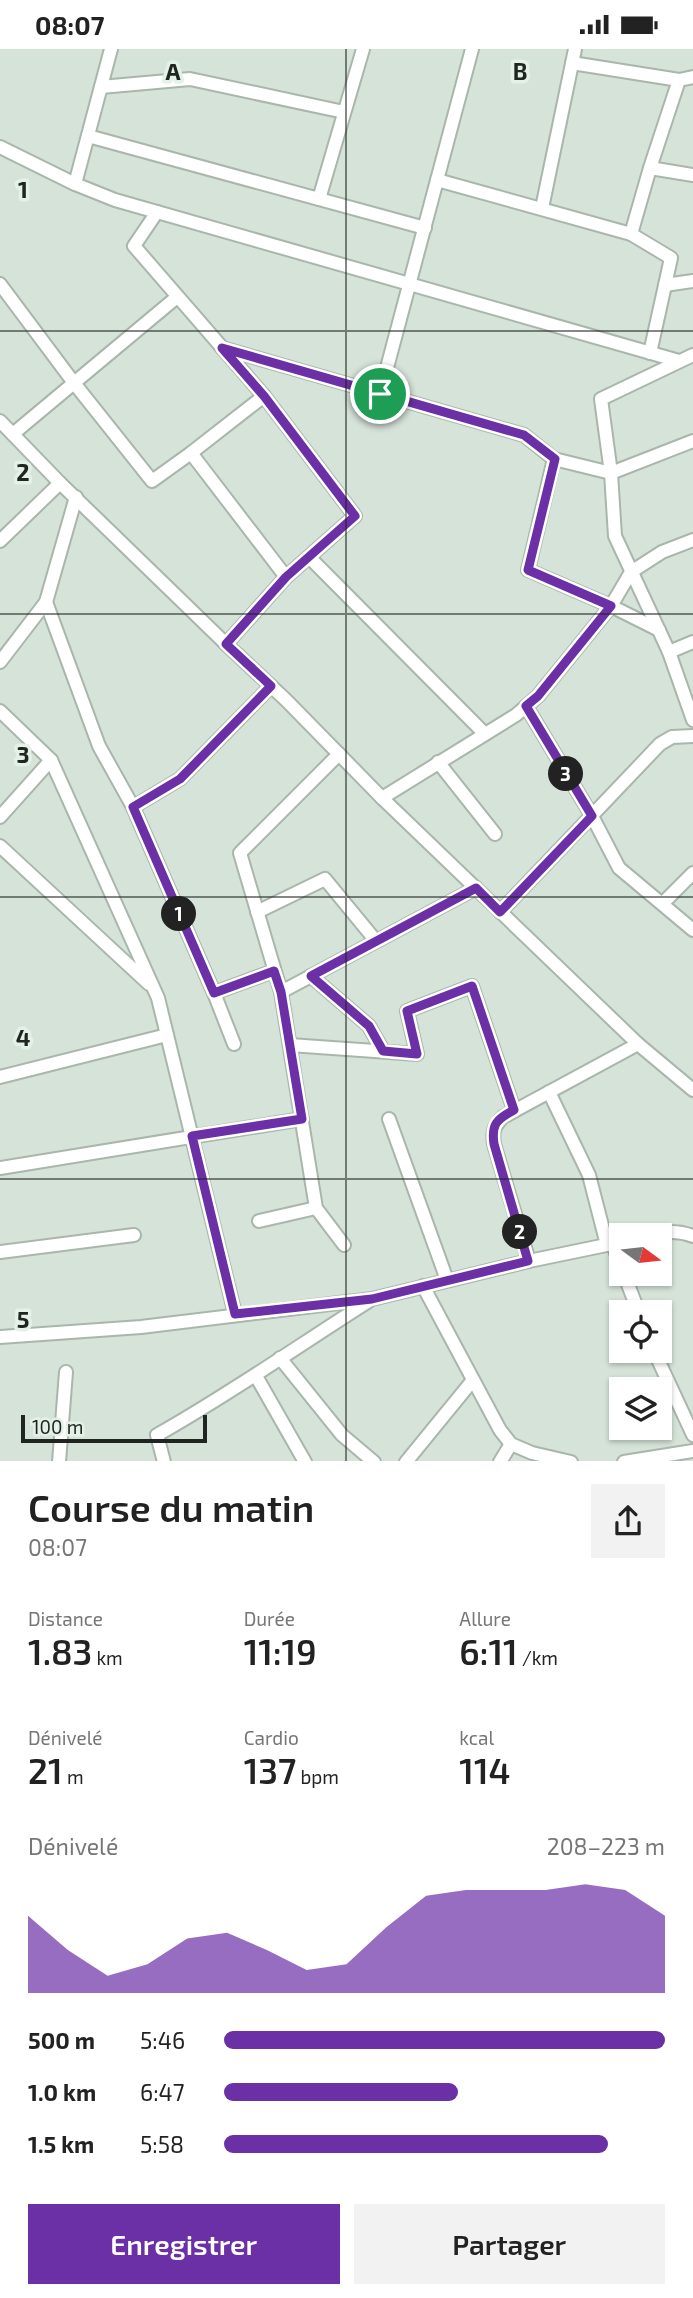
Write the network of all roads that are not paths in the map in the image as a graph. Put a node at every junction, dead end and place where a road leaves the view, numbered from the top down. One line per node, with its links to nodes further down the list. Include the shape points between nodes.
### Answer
1 (111, 49): 8 (street)
2 (363, 49): 9 (street)
3 (471, 49): 14 (street)
4 (575, 49): 5 (street)
5 (572, 63): 7 (street); 17 (street)
6 (693, 77): 7 (street)
7 (679, 80): 12 (street)
8 (101, 87): 9 (street, via 190,79); 10 (street)
9 (344, 112): 16 (street)
10 (88, 137): 15 (street); 16 (street)
11 (0, 147): 15 (street)
12 (650, 168): 13 (street); 20 (street)
13 (693, 175)
14 (437, 180): 17 (street); 19 (street)
15 (75, 184): 18 (street)
16 (319, 199): 19 (street)
17 (542, 208): 20 (street)
18 (157, 212): 23 (street); 25 (street, via 134,246)
19 (425, 228): 23 (street)
20 (631, 234): 24 (street, via 671,258)
21 (693, 281): 24 (street)
22 (0, 284): 30 (street)
23 (410, 284): 27 (street); 31 (street)
24 (665, 285): 27 (street)
25 (177, 297): 26 (street); 30 (street)
26 (222, 348): 31 (street); 32 (street)
27 (650, 352): 29 (street)
28 (693, 355): 29 (street)
29 (679, 361): 38 (street, via 601,399)
30 (74, 383): 34 (street); 36 (street, via 152,481)
31 (380, 394): 37 (street, via 524,435)
32 (264, 396): 36 (street); 43 (street, via 355,516)
33 (0, 421): 34 (street)
34 (14, 433): 39 (street)
35 (693, 441): 38 (street)
36 (191, 453): 45 (street)
37 (555, 459): 38 (street); 47 (street, via 528,570)
38 (611, 473): 44 (street, via 615,535)
39 (60, 483): 40 (street); 42 (street)
40 (76, 497): 46 (street); 50 (street)
41 (693, 540): 44 (street, via 662,552)
42 (0, 541)
43 (310, 558): 45 (street); 57 (street)
44 (631, 572): 47 (street); 48 (street)
45 (286, 577): 50 (street)
46 (46, 602): 52 (street); 63 (street, via 99,746)
47 (611, 606): 48 (street); 54 (street)
48 (659, 630): 51 (street)
49 (693, 642): 51 (street)
50 (226, 644): 53 (street)
51 (669, 652): 56 (street)
52 (0, 661)
53 (271, 686): 59 (street); 63 (street, via 180,779)
54 (526, 706): 57 (street); 64 (street)
55 (0, 711): 60 (street)
56 (693, 720)
57 (485, 734): 61 (street)
58 (693, 736): 64 (street, via 672,737 660,744)
59 (339, 754): 62 (street); 71 (street, via 240,853)
60 (51, 760): 65 (street); 77 (street)
61 (438, 762): 62 (street); 66 (street)
62 (382, 798): 69 (street)
63 (133, 807): 79 (street)
64 (592, 816): 70 (street, via 619,868); 72 (street)
65 (0, 817)
66 (495, 834)
67 (0, 846): 77 (street)
68 (693, 873): 70 (street)
69 (476, 888): 72 (street); 74 (street)
70 (663, 903): 73 (street)
71 (257, 912): 74 (street, via 325,879); 75 (street)
72 (500, 912): 82 (street)
73 (693, 930)
74 (376, 941): 76 (street)
75 (274, 971): 78 (street); 79 (street)
76 (311, 976): 78 (street); 84 (street, via 369,1026)
77 (153, 987): 80 (street)
78 (281, 992): 83 (street)
79 (214, 993): 81 (street)
80 (167, 1035): 85 (street); 91 (street)
81 (234, 1044)
82 (638, 1044): 86 (street); 87 (street)
83 (290, 1045): 84 (street); 89 (street)
84 (383, 1051): 88 (street, via 417,1054 407,1011 472,986)
85 (0, 1077)
86 (693, 1090)
87 (549, 1092): 88 (street); 95 (street, via 589,1175)
88 (514, 1110): 102 (street, via 495,1124 492,1132)
89 (302, 1119): 91 (street); 93 (street)
90 (389, 1119): 103 (street)
91 (192, 1136): 92 (street); 106 (street)
92 (0, 1168)
93 (316, 1208): 94 (street); 99 (street)
94 (259, 1221)
95 (609, 1230)
96 (672, 1231): 98 (street)
97 (134, 1235): 101 (street)
98 (693, 1236)
99 (344, 1245)
100 (609, 1245): 102 (street)
101 (0, 1252)
102 (528, 1261): 103 (street)
103 (447, 1280): 104 (street)
104 (423, 1286): 105 (street); 112 (street)
105 (372, 1299): 106 (street); 108 (street)
106 (235, 1314): 107 (street, via 141,1327)
107 (0, 1337)
108 (280, 1358): 111 (street); 119 (street, via 342,1435)
109 (660, 1363): 113 (street)
110 (66, 1372): 116 (street)
111 (256, 1376): 117 (street, via 157,1435); 118 (street)
112 (473, 1380): 114 (street); 120 (street)
113 (693, 1435)
114 (511, 1444): 121 (street); 122 (street)
115 (693, 1451): 123 (street)
116 (58, 1461)
117 (164, 1461)
118 (305, 1461)
119 (374, 1461)
120 (405, 1461)
121 (500, 1461)
122 (571, 1461)
123 (624, 1461)

